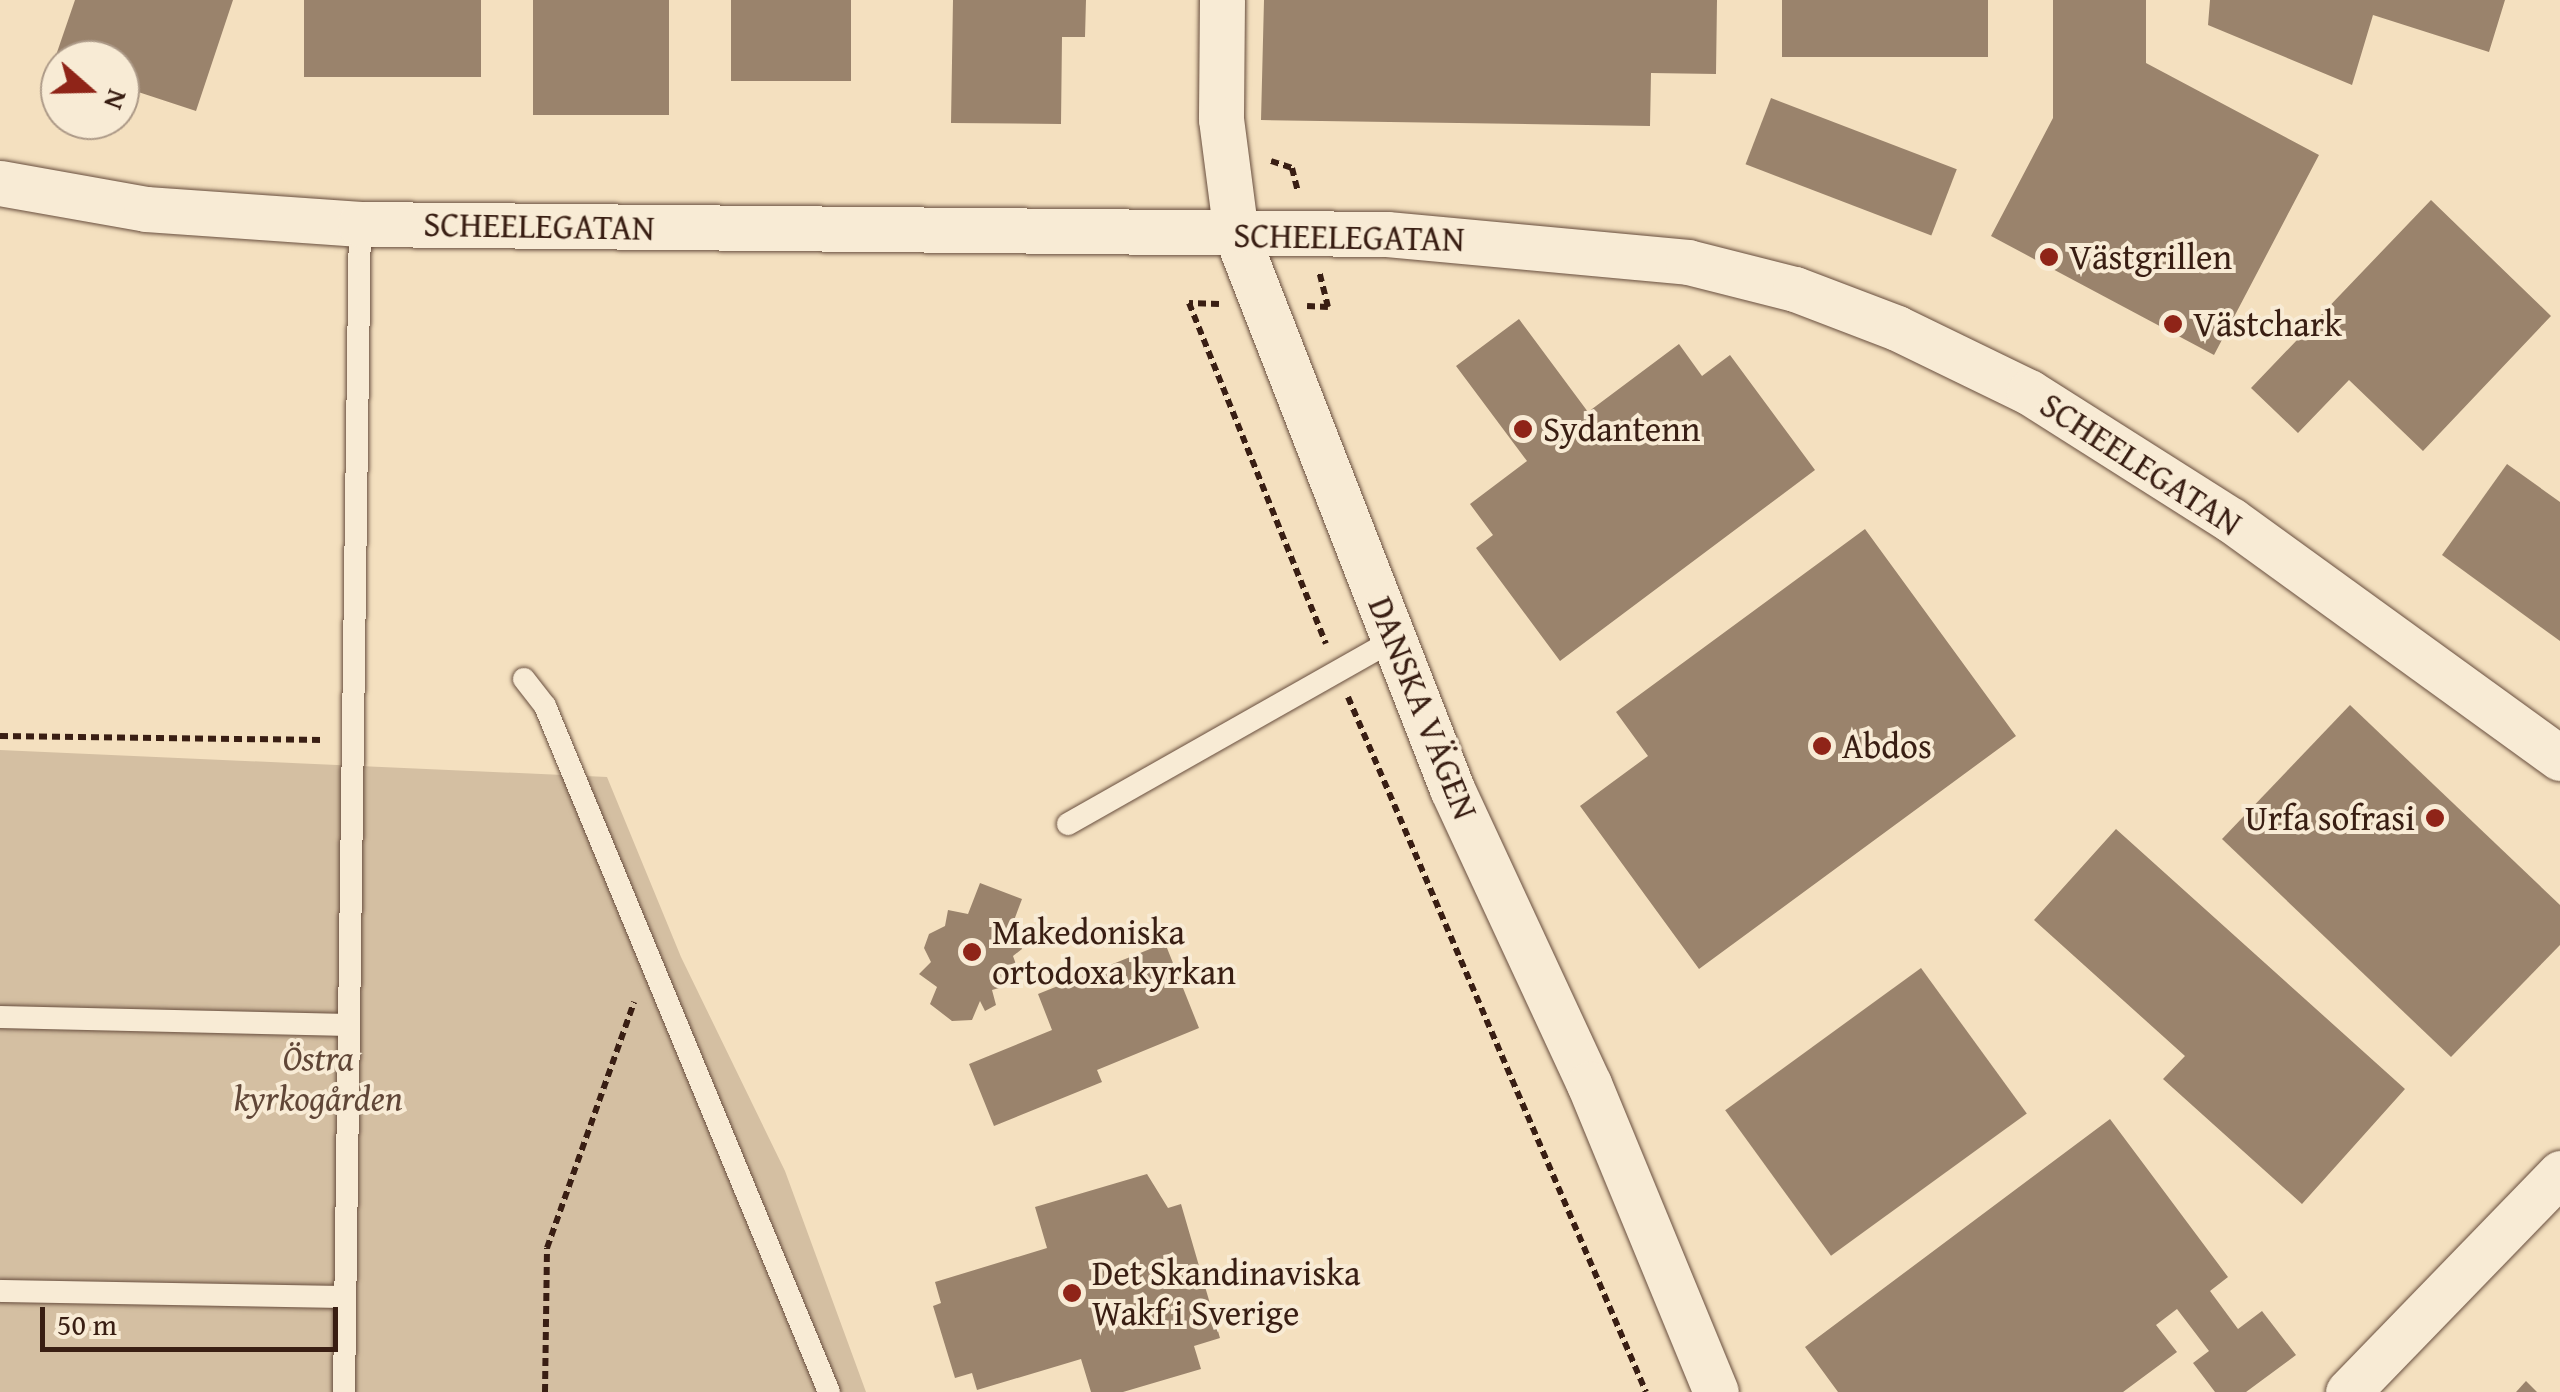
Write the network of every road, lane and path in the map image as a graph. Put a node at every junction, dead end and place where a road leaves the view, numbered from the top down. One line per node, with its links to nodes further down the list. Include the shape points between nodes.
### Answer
1 (1222, 0): 4 (street, DANSKA VÄGEN, via 1221,119)
2 (0, 184): 3 (street, SCHEELEGATAN, via 146,209)
3 (360, 224): 4 (street, SCHEELEGATAN); 8 (lane)
4 (1236, 234): 5 (street, DANSKA VÄGEN); 9 (street, SCHEELEGATAN, via 1388,234 1688,262 1795,289 1897,328 2029,392 2232,520)
5 (1394, 639): 10 (lane); 21 (street, DANSKA VÄGEN, via 1452,789 1589,1084)
6 (524, 680): 11 (lane, via 544,706)
7 (0, 736): 8 (path)
8 (353, 740): 13 (lane)
9 (2560, 758)
10 (1068, 824)
11 (650, 958): 19 (path, via 546,1248); 20 (lane)
12 (0, 1017): 13 (lane)
13 (349, 1024): 16 (lane)
14 (2560, 1174): 17 (street)
15 (0, 1291): 16 (lane)
16 (345, 1297): 18 (lane)
17 (2351, 1391)
18 (344, 1392)
19 (545, 1392)
20 (829, 1392)
21 (1716, 1392)

